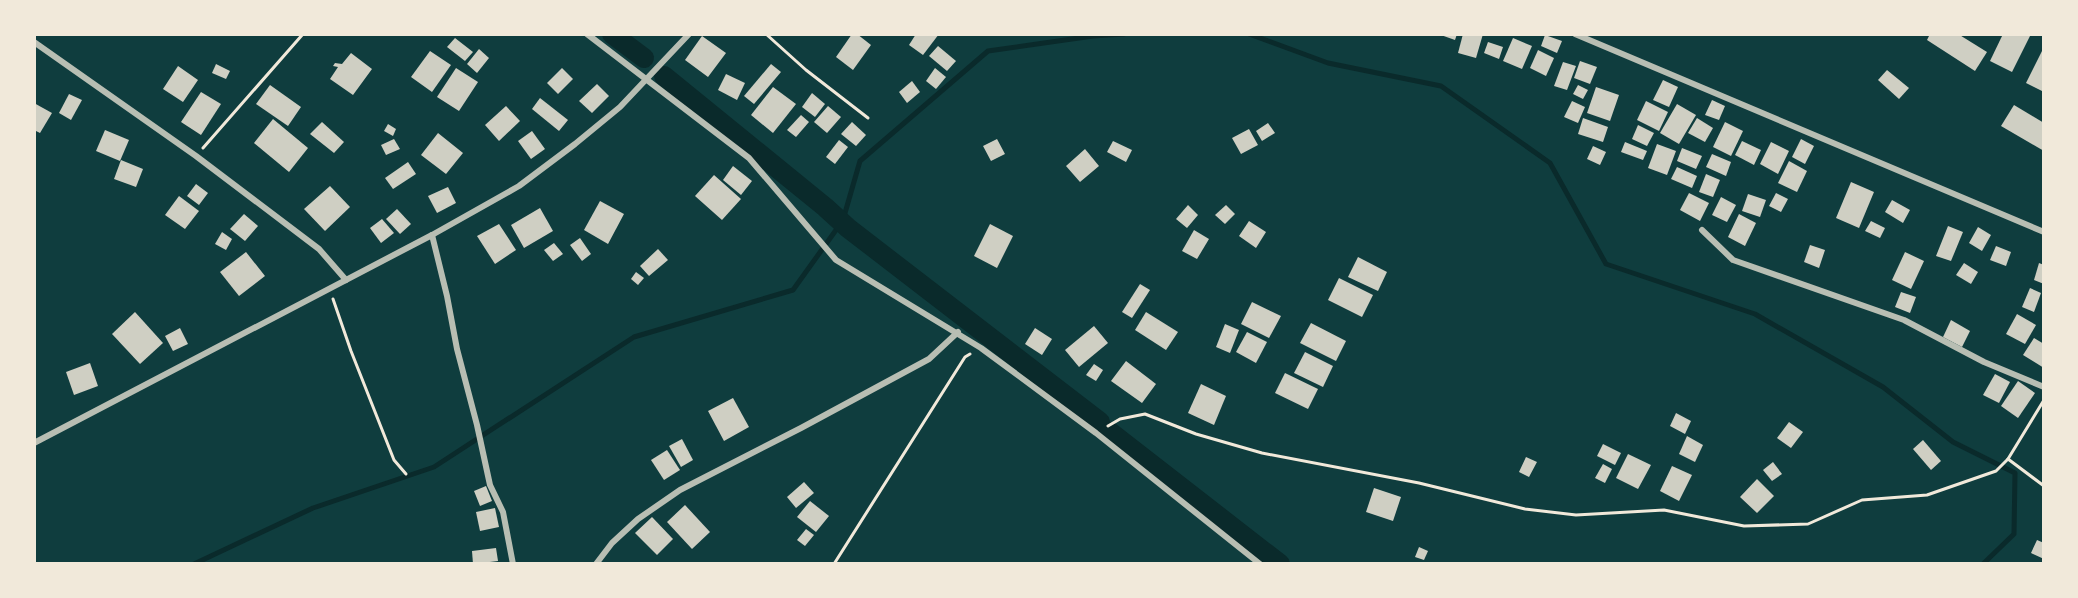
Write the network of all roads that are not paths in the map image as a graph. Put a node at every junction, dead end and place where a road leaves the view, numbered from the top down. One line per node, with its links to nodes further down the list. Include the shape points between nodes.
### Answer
1 (587, 34): 5 (street)
2 (689, 34): 5 (street)
3 (1575, 34): 7 (street)
4 (34, 42): 9 (street, via 319,249)
5 (647, 80): 8 (street, via 620,107 519,186); 10 (street, via 749,158 836,260)
6 (1702, 230): 11 (street, via 1733,261 1904,320 1984,362)
7 (2043, 232)
8 (432, 235): 9 (street); 13 (street, via 490,485 503,512)
9 (346, 280): 12 (street)
10 (957, 332): 14 (street, via 929,359 681,490 638,519); 15 (street, via 1096,433)
11 (2043, 387)
12 (34, 443)
13 (513, 564)
14 (596, 564)
15 (1260, 564)

